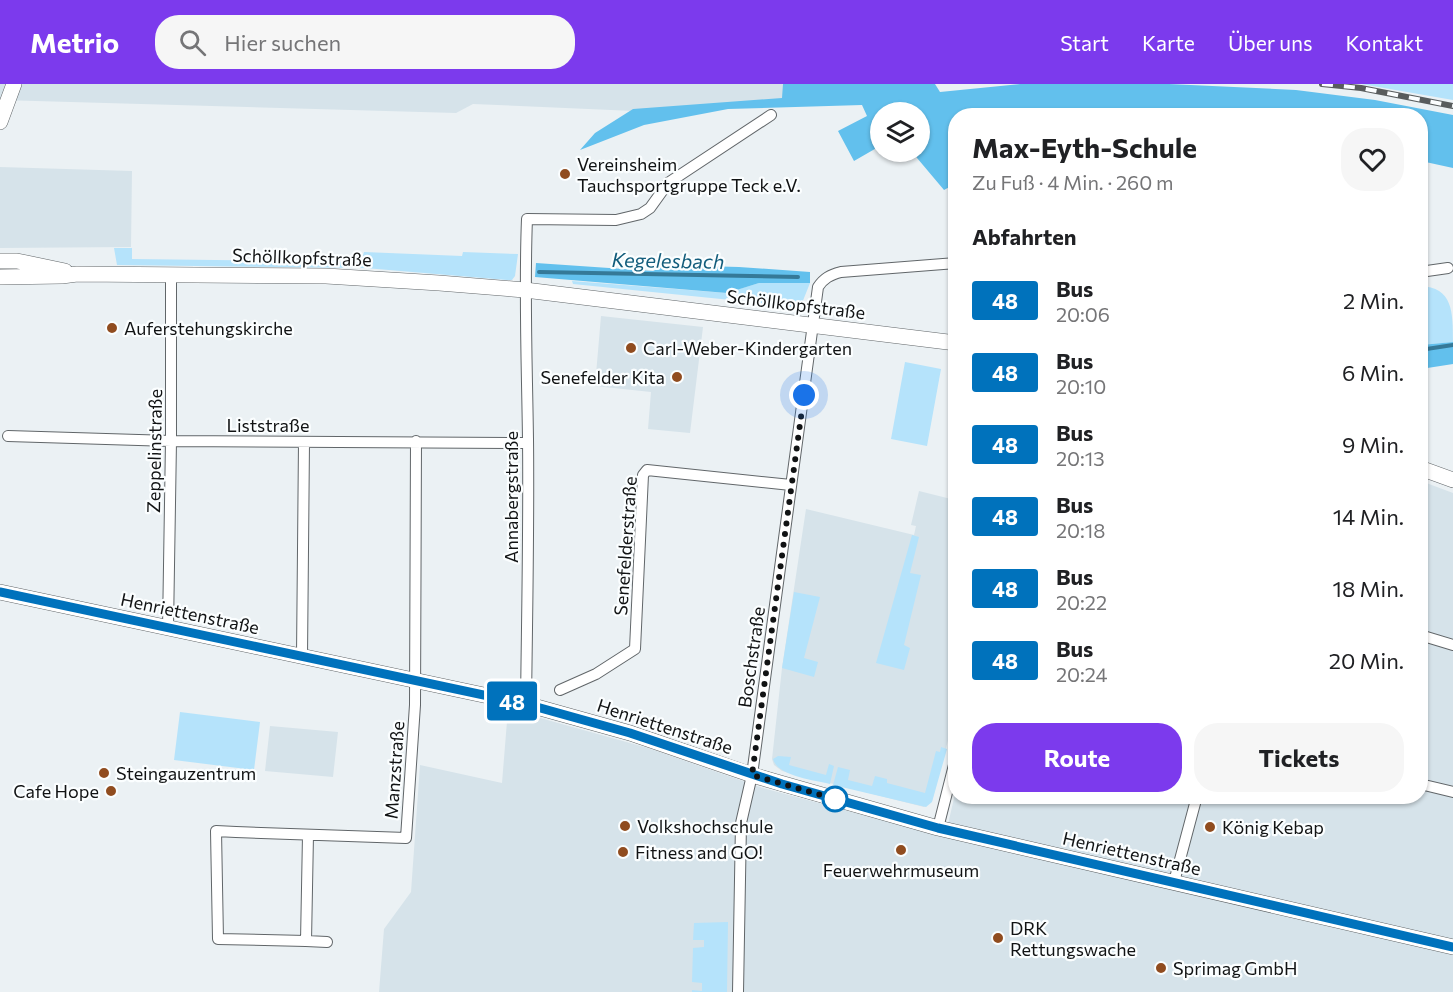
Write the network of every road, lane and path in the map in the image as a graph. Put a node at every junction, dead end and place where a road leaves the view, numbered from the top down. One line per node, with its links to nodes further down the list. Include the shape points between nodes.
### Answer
1 (14, 84): 3 (street)
2 (771, 115): 11 (street, via 668,183 641,214 616,220 527,219)
3 (0, 122)
4 (0, 261): 8 (street, Schöllkopfstraße)
5 (948, 264): 12 (street, Boschstraße, via 831,274 818,287)
6 (1448, 268): 7 (street)
7 (1428, 271)
8 (77, 274): 9 (street, Schöllkopfstraße); 10 (street, Schöllkopfstraße)
9 (171, 275): 11 (street, Schöllkopfstraße, via 326,276); 15 (street, Zeppelinstraße)
10 (0, 277)
11 (525, 290): 12 (street, Schöllkopfstraße); 18 (street, Annabergstraße)
12 (814, 327): 13 (street, Schöllkopfstraße); 21 (street, Boschstraße)
13 (948, 342)
14 (8, 436): 15 (street, Liststraße)
15 (171, 441): 17 (street, Liststraße); 23 (street, Zeppelinstraße)
16 (416, 441): 17 (street, Liststraße); 18 (street, Liststraße); 27 (street)
17 (304, 442): 26 (street)
18 (528, 443): 29 (street, Annabergstraße)
19 (1428, 471): 20 (street)
20 (1453, 480)
21 (792, 486): 28 (street, Senefelderstraße, via 647,470 643,475 635,649 596,674); 30 (street, Boschstraße)
22 (0, 592): 23 (street, Henriettenstraße)
23 (168, 628): 26 (street, Henriettenstraße)
24 (1428, 638): 25 (street)
25 (1452, 645)
26 (302, 656): 27 (street, Henriettenstraße)
27 (415, 679): 29 (street, Henriettenstraße); 36 (street, Manzstraße, via 406,838)
28 (560, 690)
29 (526, 704): 30 (street, Henriettenstraße, via 630,733)
30 (752, 775): 35 (street, Henriettenstraße); 41 (street, Boschstraße, via 741,824)
31 (1428, 786): 33 (street)
32 (948, 789): 35 (street)
33 (1453, 792)
34 (1195, 804): 37 (street)
35 (938, 828): 37 (street, Henriettenstraße)
36 (308, 835): 38 (street); 38 (street, Manzstraße, via 216,831 218,939)
37 (1174, 882): 40 (street, Henriettenstraße)
38 (306, 941): 39 (street, Manzstraße)
39 (327, 942)
40 (1453, 947)
41 (738, 992)

